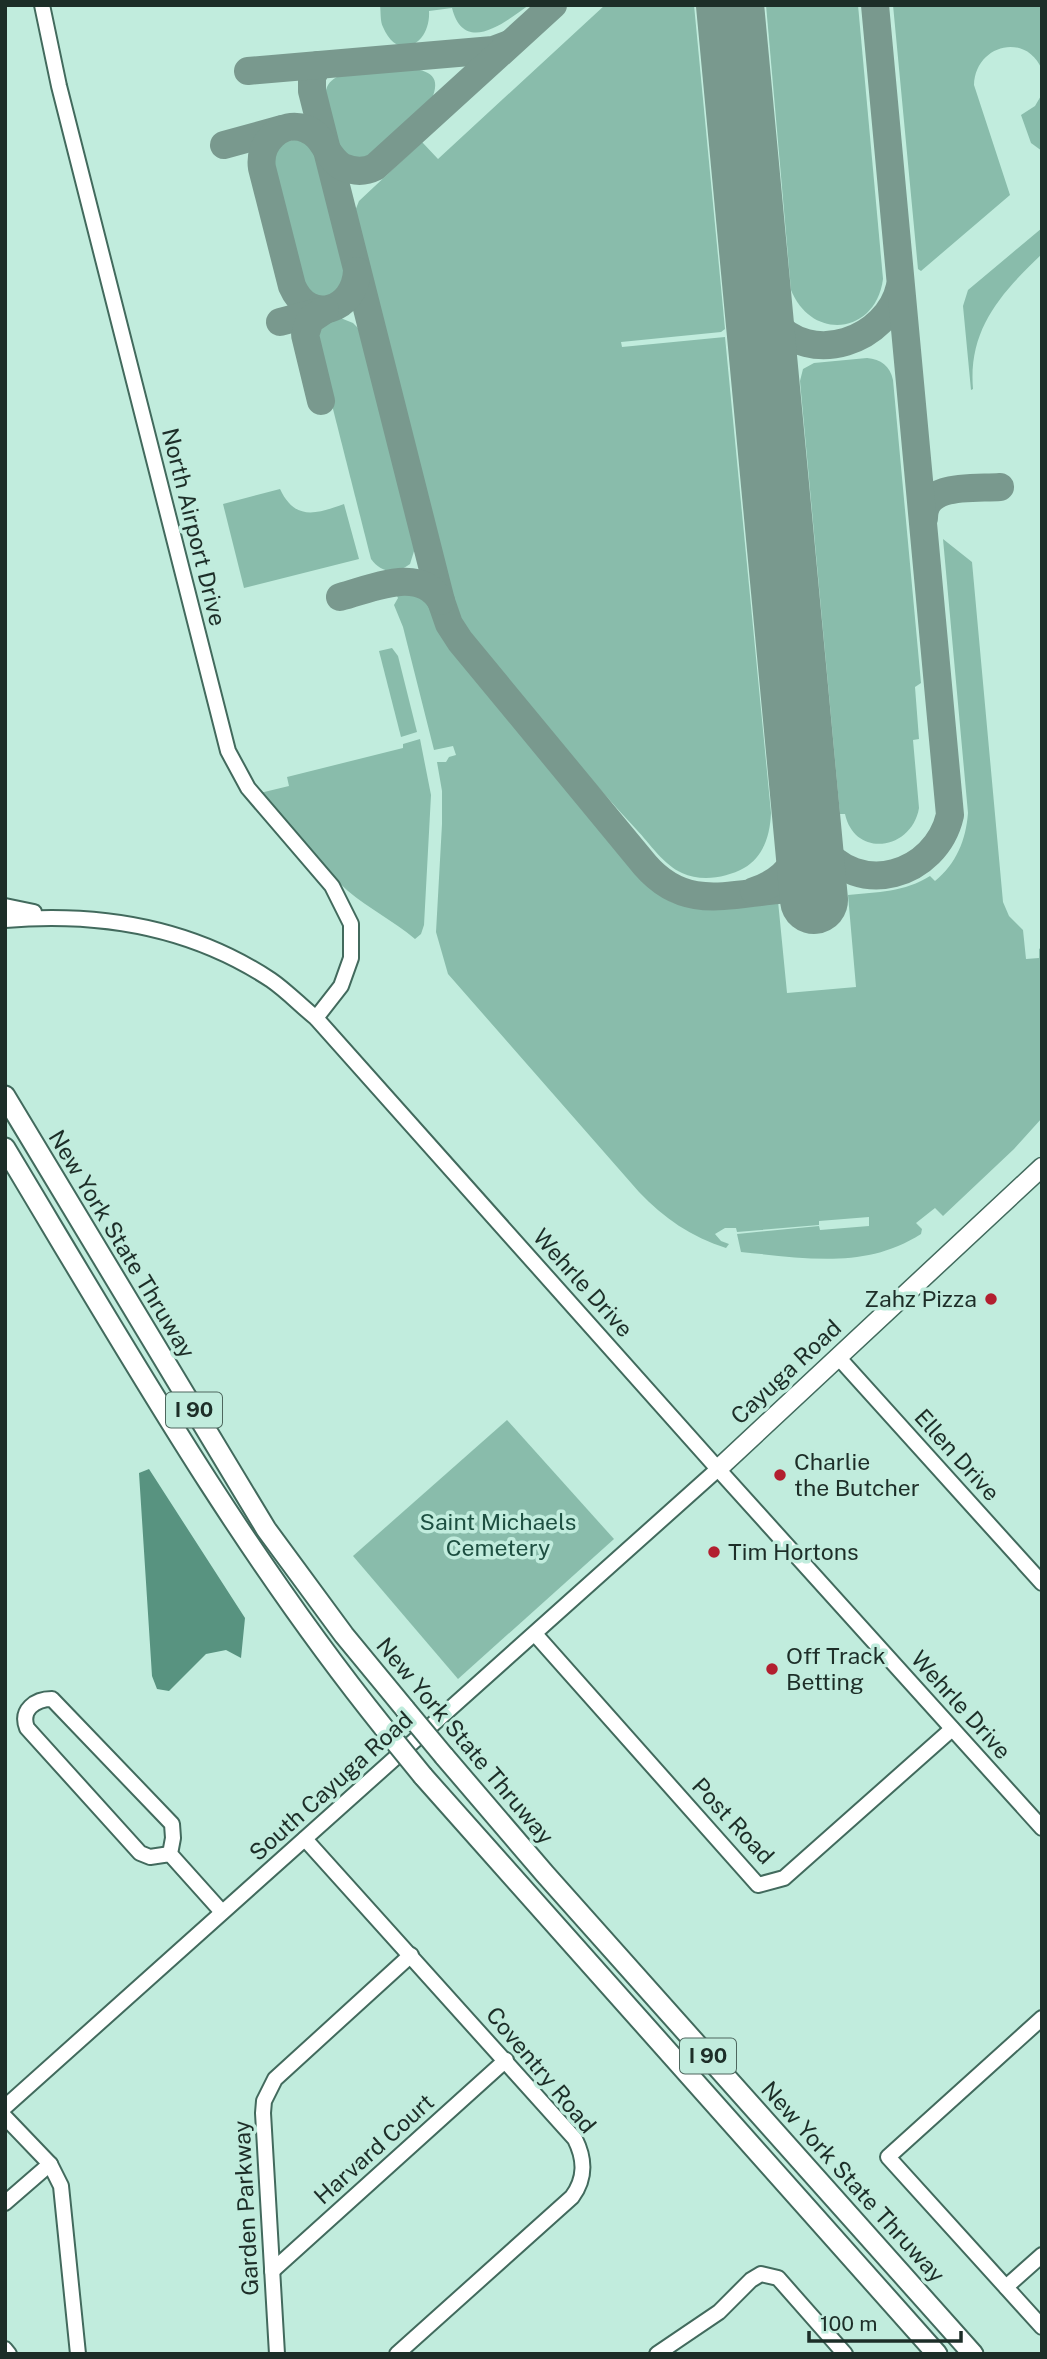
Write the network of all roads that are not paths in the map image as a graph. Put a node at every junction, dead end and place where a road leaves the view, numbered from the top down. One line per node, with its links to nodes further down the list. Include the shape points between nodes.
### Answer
1 (42, 5): 5 (street, North Airport Drive, via 228,751 248,788 332,886 351,924 351,958 341,986)
2 (5, 906): 3 (street)
3 (60, 917): 4 (street, Wehrle Drive); 5 (street, Wehrle Drive, via 117,921 180,935 273,981)
4 (5, 920)
5 (316, 1018): 10 (street, Wehrle Drive)
6 (5, 1096): 37 (highway, New York State Thruway / I 90, bridge, via 266,1529 344,1635 545,1874)
7 (5, 1148): 36 (highway, I 90, bridge, via 273,1581 331,1663 423,1776)
8 (1042, 1167): 9 (main road, Cayuga Road)
9 (838, 1357): 10 (main road, Cayuga Road); 11 (street, Ellen Drive)
10 (718, 1469): 12 (street, South Cayuga Road); 13 (street, Wehrle Drive)
11 (1042, 1583)
12 (535, 1634): 13 (street, Post Road, via 758,1885 784,1878); 15 (street, South Cayuga Road)
13 (952, 1729): 14 (street, Wehrle Drive)
14 (1042, 1828)
15 (305, 1839): 17 (street, South Cayuga Road); 18 (street, Coventry Road)
16 (170, 1854): 16 (street, via 150,1857 140,1853 27,1728 24,1720 32,1705 52,1699 172,1824); 17 (street)
17 (222, 1912): 21 (street, South Cayuga Road)
18 (411, 1955): 20 (street, Coventry Road); 26 (street, Garden Parkway, via 283,2071 268,2090 262,2113)
19 (1042, 2018): 27 (street, via 888,2157)
20 (506, 2060): 26 (street, Harvard Court); 33 (street, Coventry Road, via 575,2138 583,2161 581,2181 572,2197)
21 (5, 2107)
22 (5, 2117): 23 (street)
23 (50, 2164): 24 (street); 31 (street, via 61,2186)
24 (5, 2203)
25 (1042, 2255): 27 (street)
26 (272, 2272): 32 (street, Garden Parkway)
27 (1006, 2287): 28 (street)
28 (1042, 2327)
29 (5, 2349): 30 (street)
30 (9, 2354)
31 (78, 2354)
32 (276, 2354)
33 (397, 2354)
34 (657, 2354): 35 (street, via 719,2312 761,2274 778,2278)
35 (845, 2354)
36 (937, 2354)
37 (973, 2354)

